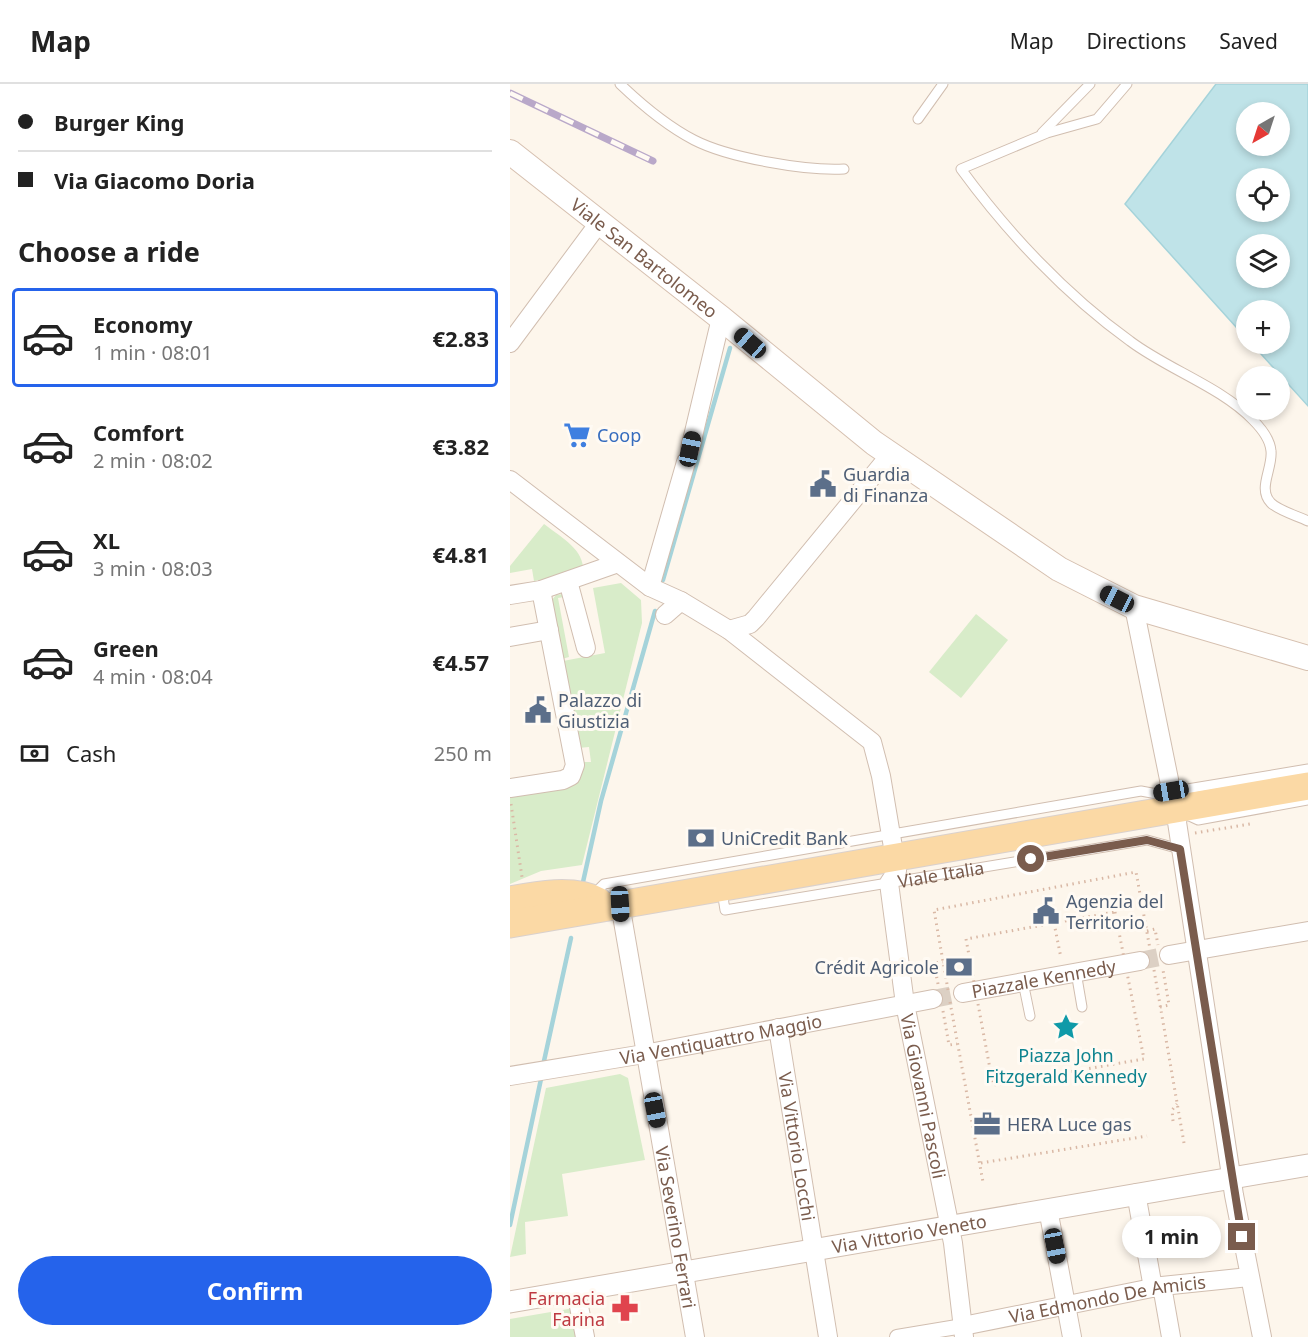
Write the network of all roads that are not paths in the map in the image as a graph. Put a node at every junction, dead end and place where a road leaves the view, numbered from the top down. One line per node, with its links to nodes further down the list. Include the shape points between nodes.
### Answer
1 (620, 84): 8 (lane, via 670,125 697,141 796,167)
2 (943, 84): 5 (lane)
3 (1090, 84): 6 (lane)
4 (1126, 84): 6 (lane, via 1097,119)
5 (918, 119)
6 (1038, 137): 15 (lane, via 961,169 1080,301 1130,341 1228,399 1253,420 1267,437 1271,450 1264,492 1271,504)
7 (510, 152): 9 (main road, Viale San Bartolomeo)
8 (844, 169)
9 (599, 223): 10 (main road, Viale San Bartolomeo); 11 (street)
10 (721, 318): 13 (main road, Viale San Bartolomeo); 18 (street, via 688,456)
11 (516, 322): 12 (street)
12 (510, 343)
13 (890, 455): 22 (main road, Viale San Bartolomeo, via 1059,569); 25 (street, via 756,618 750,624)
14 (510, 480): 16 (street)
15 (1308, 521)
16 (618, 563): 17 (street); 18 (street)
17 (568, 581): 19 (street); 27 (street)
18 (650, 587): 21 (street)
19 (541, 590): 20 (street); 24 (street)
20 (510, 595)
21 (681, 601): 23 (street); 25 (street)
22 (1134, 607): 28 (main road, Viale San Bartolomeo); 32 (street)
23 (665, 615)
24 (549, 630): 26 (street); 31 (street, via 574,765 571,776 563,780)
25 (729, 630): 34 (street, via 872,742)
26 (510, 637)
27 (586, 648)
28 (1308, 658)
29 (1308, 769): 32 (lane, Viale Italia)
30 (1308, 786): 32 (main road, Viale Italia)
31 (510, 788)
32 (1173, 800): 33 (lane, Viale Italia, via 1198,820); 34 (main road, Viale Italia); 35 (street)
33 (1308, 800)
34 (892, 846): 36 (street, Via Giovanni Pascoli, via 897,871); 37 (main road, Viale Italia); 39 (lane, Viale Italia, via 604,884)
35 (1180, 849): 36 (lane, Viale Italia, via 1147,840); 42 (street)
36 (889, 883): 37 (lane, Viale Italia, via 725,910); 49 (street, Via Giovanni Pascoli)
37 (721, 886): 39 (main road, Viale Italia)
38 (518, 898): 39 (main road, via 562,894)
39 (606, 902): 40 (main road, Viale Italia); 53 (street, Via Severino Ferrari)
40 (510, 924)
41 (1308, 931): 42 (street)
42 (1197, 950): 43 (street); 56 (street)
43 (1169, 955)
44 (1142, 960): 45 (street, Piazzale Kennedy)
45 (1071, 965): 46 (street, Piazzale Kennedy); 50 (lane)
46 (1023, 982): 47 (street, Piazzale Kennedy); 51 (lane)
47 (969, 992)
48 (933, 999): 49 (street, Via Ventiquattro Maggio)
49 (905, 1004): 52 (street, Via Ventiquattro Maggio); 59 (street, Via Giovanni Pascoli)
50 (1082, 1007)
51 (1030, 1016)
52 (778, 1028): 53 (street, Via Ventiquattro Maggio); 60 (street, Via Vittorio Locchi)
53 (644, 1054): 54 (street, Via Ventiquattro Maggio); 61 (street, Via Severino Ferrari)
54 (510, 1076)
55 (1308, 1165): 56 (street, Via Vittorio Veneto)
56 (1232, 1177): 57 (street, Via Vittorio Veneto); 62 (street)
57 (1136, 1193): 58 (street, Via Vittorio Veneto); 63 (street)
58 (1048, 1209): 59 (street, Via Vittorio Veneto); 66 (street)
59 (950, 1226): 60 (street, Via Vittorio Veneto); 67 (street, Via Giovanni Pascoli)
60 (813, 1249): 61 (street, Via Vittorio Veneto); 70 (street, Via Vittorio Locchi)
61 (684, 1272): 64 (street, Via Vittorio Veneto); 69 (street, Via Severino Ferrari)
62 (1249, 1277): 63 (street, Via Edmondo De Amicis); 74 (street)
63 (1158, 1287): 66 (street, Via Edmondo De Amicis); 73 (street)
64 (576, 1290): 65 (street, Via Vittorio Veneto); 68 (street)
65 (510, 1302)
66 (1066, 1305): 67 (street, Via Edmondo De Amicis); 72 (street)
67 (963, 1331): 71 (street, Via Edmondo De Amicis)
68 (585, 1337)
69 (695, 1337)
70 (828, 1337)
71 (897, 1337)
72 (1072, 1337)
73 (1171, 1337)
74 (1263, 1337)

